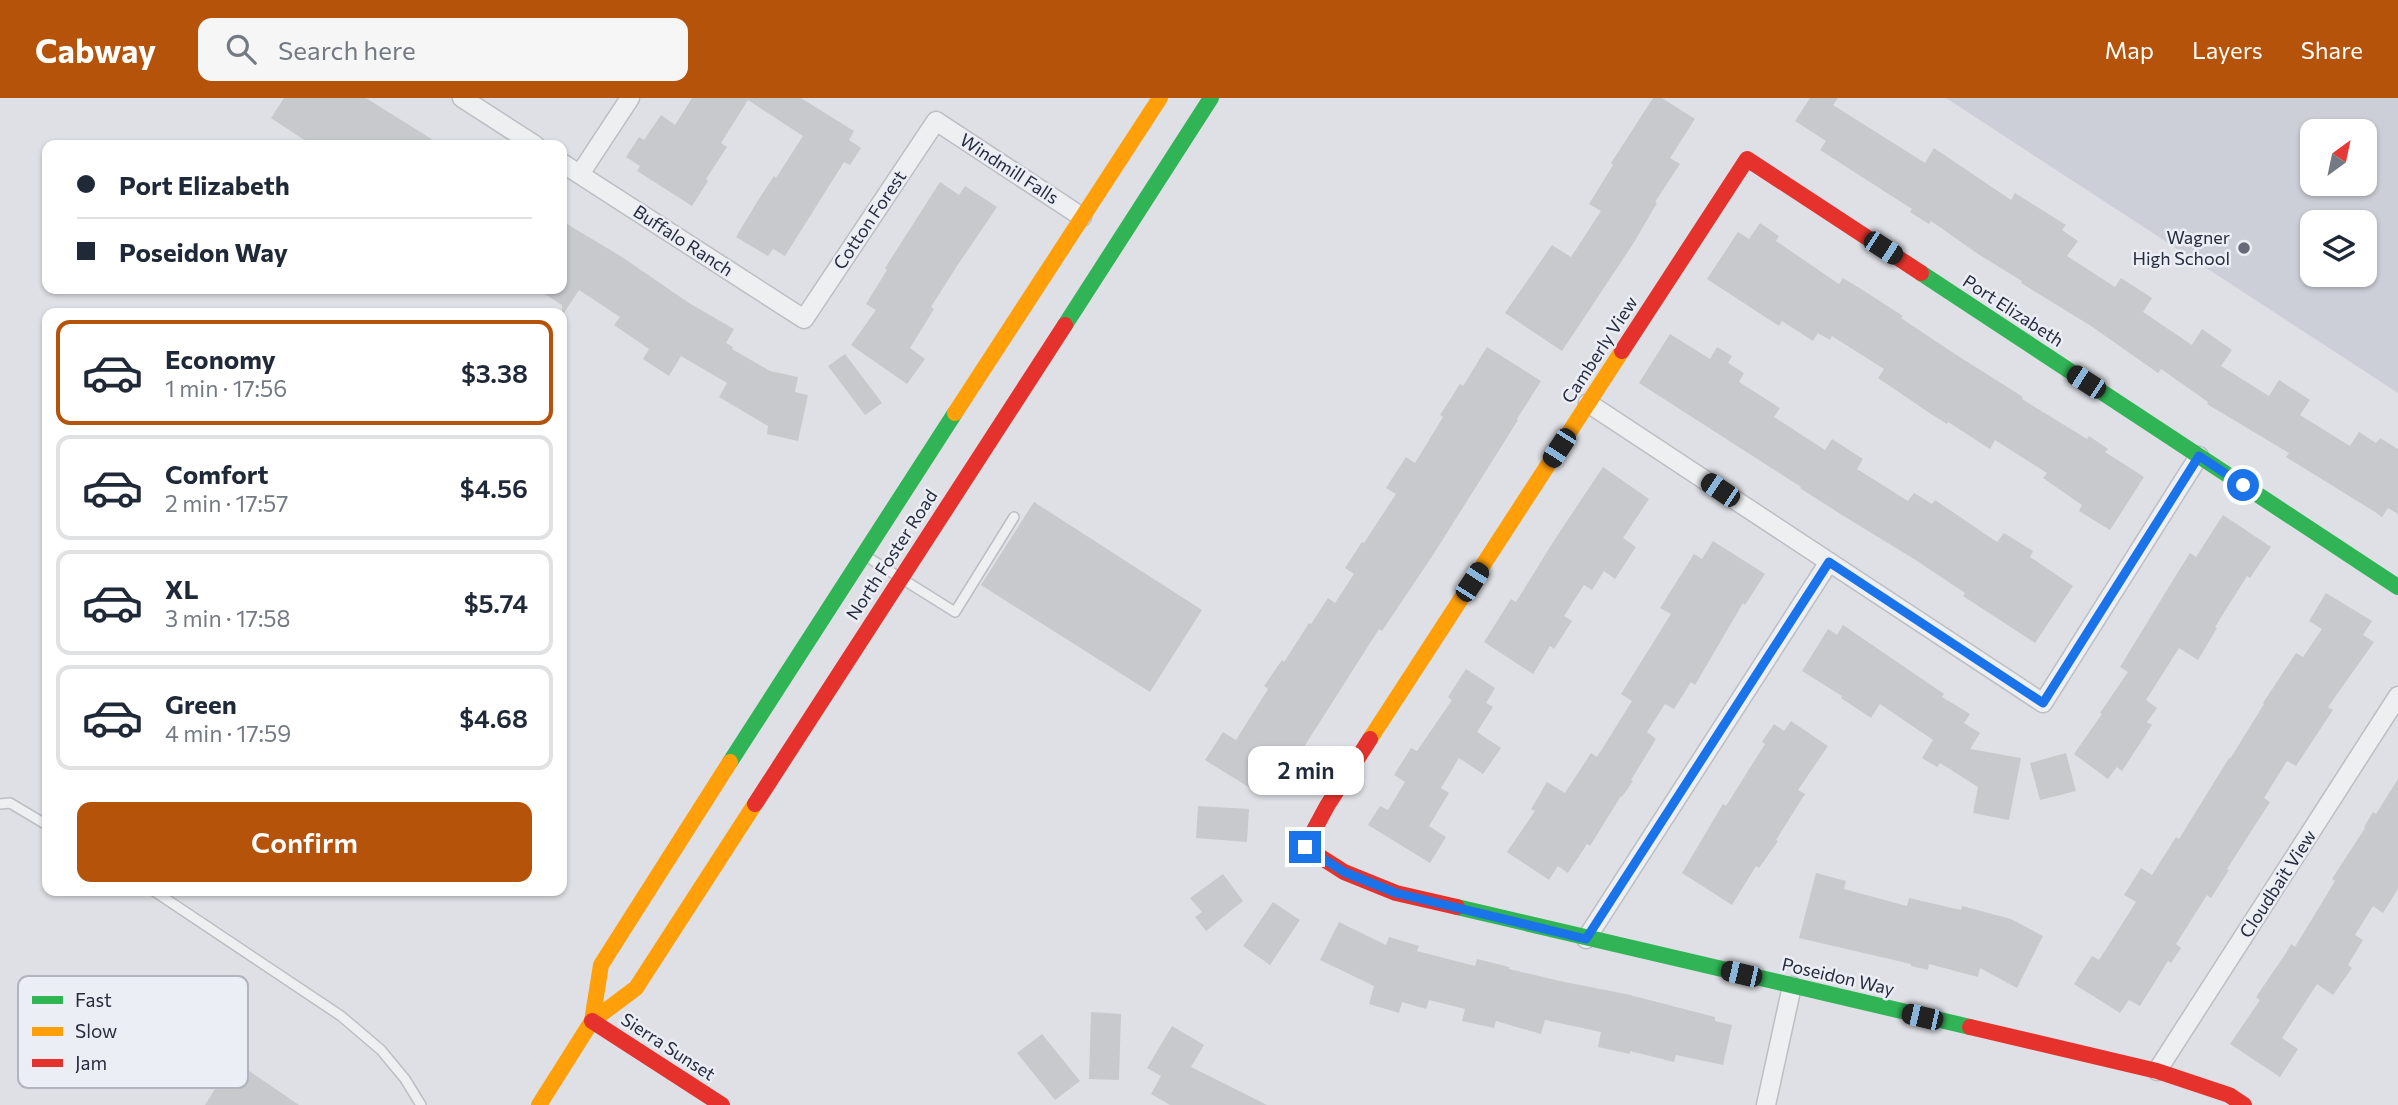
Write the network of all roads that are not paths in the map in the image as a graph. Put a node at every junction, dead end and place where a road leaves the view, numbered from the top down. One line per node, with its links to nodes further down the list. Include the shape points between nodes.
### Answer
1 (462, 98): 6 (street)
2 (629, 98): 9 (street)
3 (1160, 98): 10 (street, North Foster Road)
4 (1211, 98): 17 (street, North Foster Road)
5 (936, 121): 10 (street, Windmill Falls); 11 (street, Cotton Forest)
6 (527, 140)
7 (1747, 159): 12 (street, Camberly View); 13 (street, Port Elizabeth)
8 (567, 166): 9 (street, Buffalo Ranch)
9 (580, 174): 11 (street, Buffalo Ranch)
10 (1082, 217): 15 (street, North Foster Road)
11 (804, 319)
12 (1588, 403): 16 (street); 22 (street, Camberly View)
13 (2199, 456): 16 (street, via 2043,703); 18 (street, Port Elizabeth)
14 (1014, 517): 17 (lane, via 955,612)
15 (863, 553): 17 (lane); 26 (street, North Foster Road, via 601,965)
16 (1829, 562): 24 (street)
17 (900, 578): 26 (street, North Foster Road, via 636,988)
18 (2398, 587)
19 (2398, 696): 27 (street, Cloudbait View)
20 (0, 804): 21 (lane, via 10,803)
21 (42, 822)
22 (1305, 847): 24 (street, Poseidon Way, via 1344,872 1396,893)
23 (161, 896): 28 (lane, via 341,1016 381,1051)
24 (1586, 939): 25 (street, Poseidon Way)
25 (1792, 986): 27 (street, Poseidon Way); 31 (street)
26 (592, 1021): 29 (street, North Foster Road); 30 (street, Sierra Sunset)
27 (2157, 1071): 32 (street, Poseidon Way, via 2229,1095)
28 (421, 1105)
29 (539, 1105)
30 (722, 1105)
31 (1766, 1105)
32 (2244, 1105)

